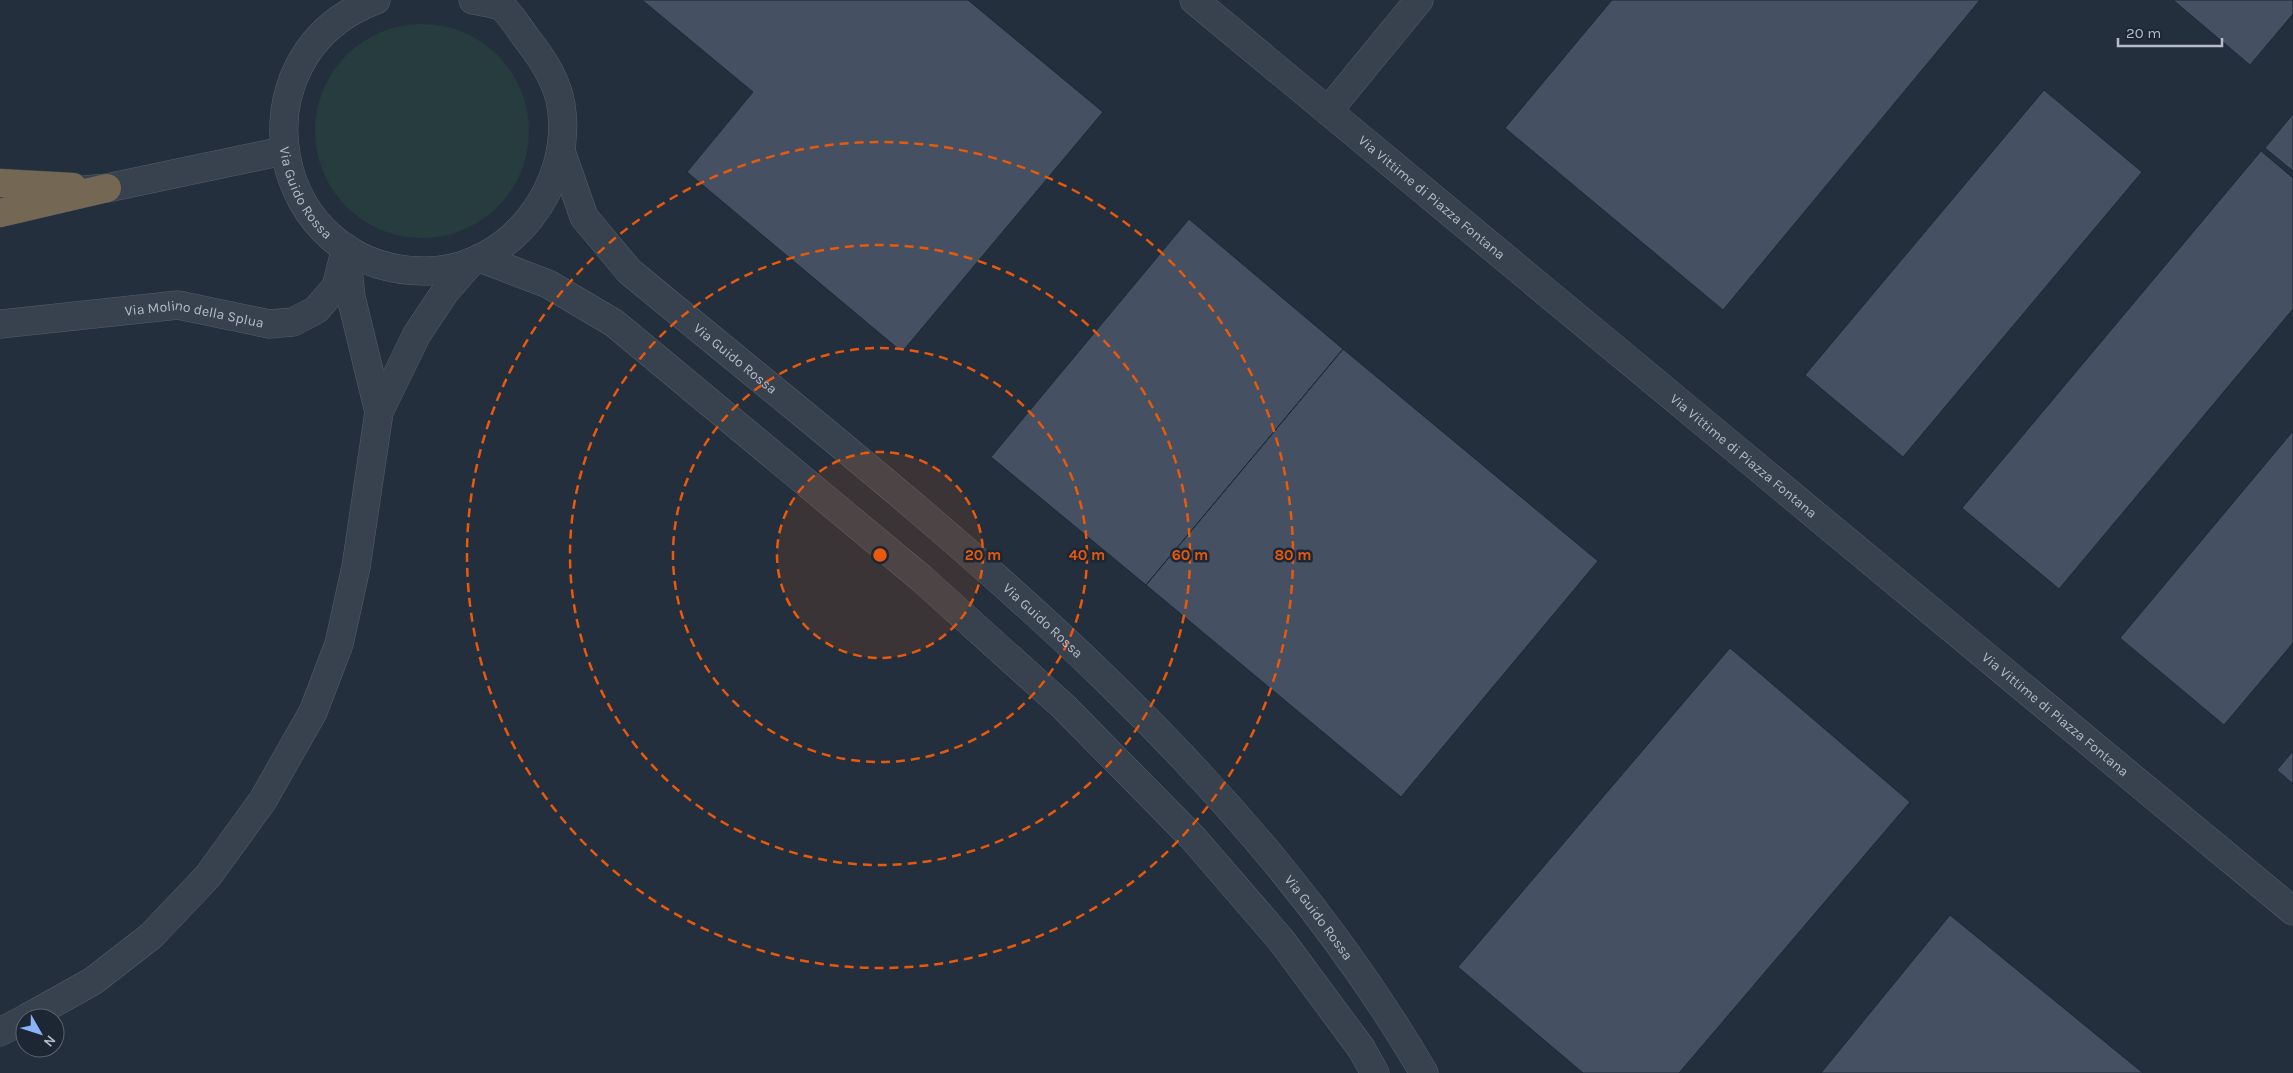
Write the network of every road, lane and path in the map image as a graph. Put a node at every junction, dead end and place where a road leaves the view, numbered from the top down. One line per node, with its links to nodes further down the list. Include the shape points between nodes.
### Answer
1 (376, 0): 8 (street, Via Guido Rossa, via 355,8 321,34 297,68 284,109)
2 (473, 0): 5 (street, Via Guido Rossa)
3 (1194, 0): 6 (street, Via Vittime di Piazza Fontana)
4 (1419, 0): 6 (street)
5 (503, 4): 7 (street, Via Guido Rossa, via 545,61 561,105)
6 (1328, 111): 17 (street, Via Vittime di Piazza Fontana)
7 (561, 150): 14 (street, Via Guido Rossa, via 547,195 519,232); 22 (street, Via Guido Rossa, via 584,217 629,271 961,546 1102,675 1226,804 1317,915 1394,1021)
8 (283, 151): 10 (street); 13 (street, Via Guido Rossa, via 294,189 316,223)
9 (0, 184): 10 (highway)
10 (107, 188): 11 (street); 12 (highway)
11 (0, 198)
12 (0, 213)
13 (346, 248): 14 (street, Via Guido Rossa, via 386,266 428,271); 15 (street, Via Molino della Splua, via 336,287 316,310 293,322 269,324 178,305); 16 (street, via 351,297)
14 (475, 260): 16 (street, via 445,292 417,334); 21 (street, via 548,284 614,323 921,578 1063,706 1193,838 1281,940 1361,1048)
15 (0, 324)
16 (379, 412): 18 (street, via 356,568 338,644 314,712 263,800 208,876 151,936 93,981)
17 (2293, 911)
18 (45, 1008)
19 (15, 1024): 20 (street)
20 (0, 1032)
21 (1375, 1073)
22 (1424, 1073)

